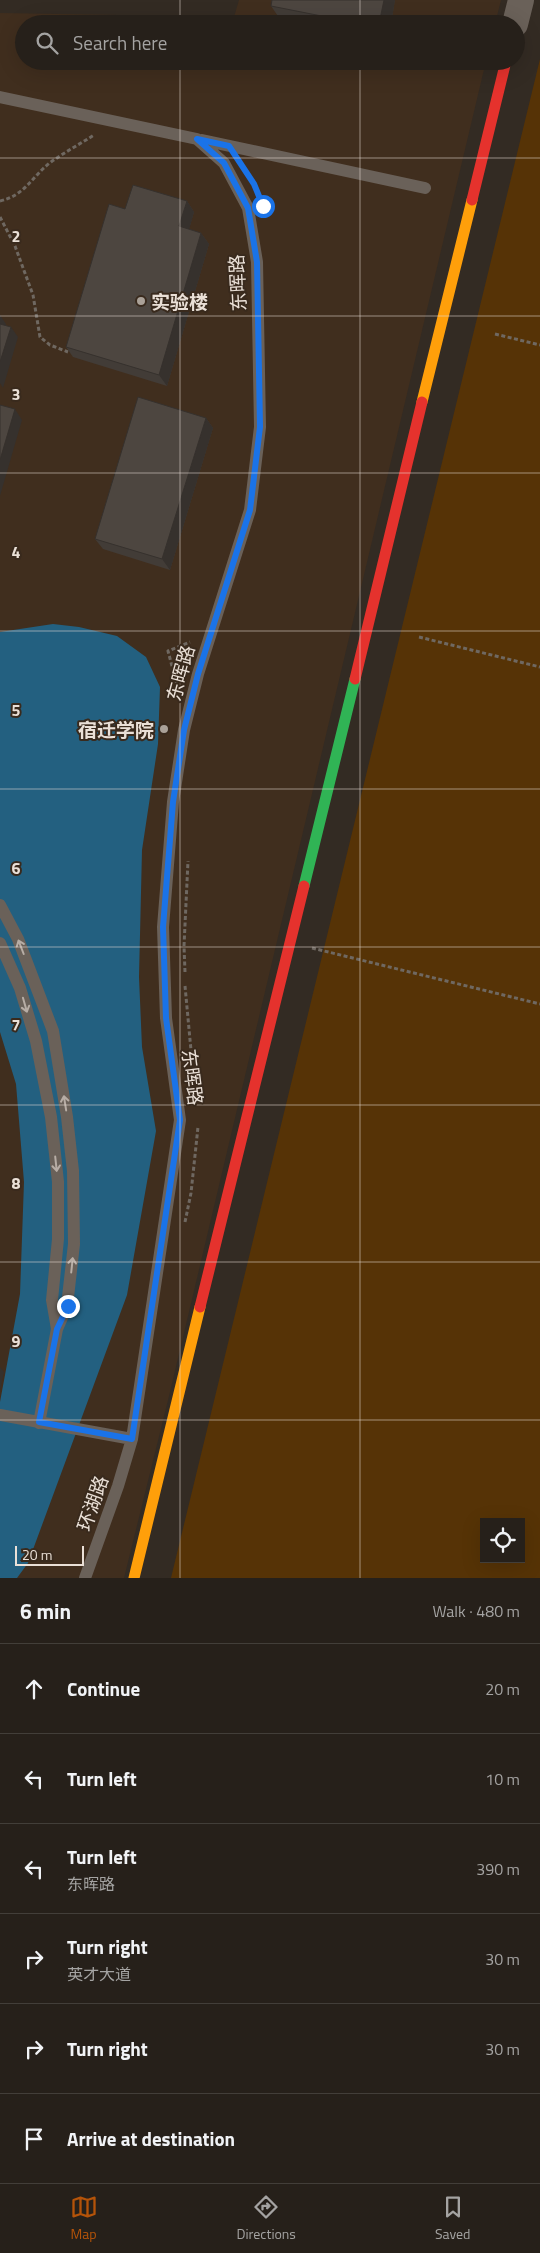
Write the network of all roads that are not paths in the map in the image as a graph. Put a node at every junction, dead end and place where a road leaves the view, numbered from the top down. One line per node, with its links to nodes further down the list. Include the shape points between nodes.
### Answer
1 (521, 0): 2 (street)
2 (517, 15)
3 (504, 70): 14 (street)
4 (0, 97): 5 (lane, 东晖路)
5 (197, 139): 6 (lane); 12 (lane, 东晖路, via 224,163 248,208 257,262 260,427 250,510 198,674 184,730 173,802 163,927 166,1018 180,1120)
6 (425, 188)
7 (0, 905): 9 (lane, one-way to 7, via 68,1306 74,1244 68,1117 53,1030 18,939)
8 (0, 944): 9 (lane, one-way to 9, via 20,988 36,1041 51,1118 58,1182 52,1300)
9 (57, 1329): 11 (lane)
10 (0, 1415): 11 (lane)
11 (39, 1422): 12 (lane)
12 (132, 1439): 13 (lane, 环湖路)
13 (85, 1578)
14 (134, 1578)

